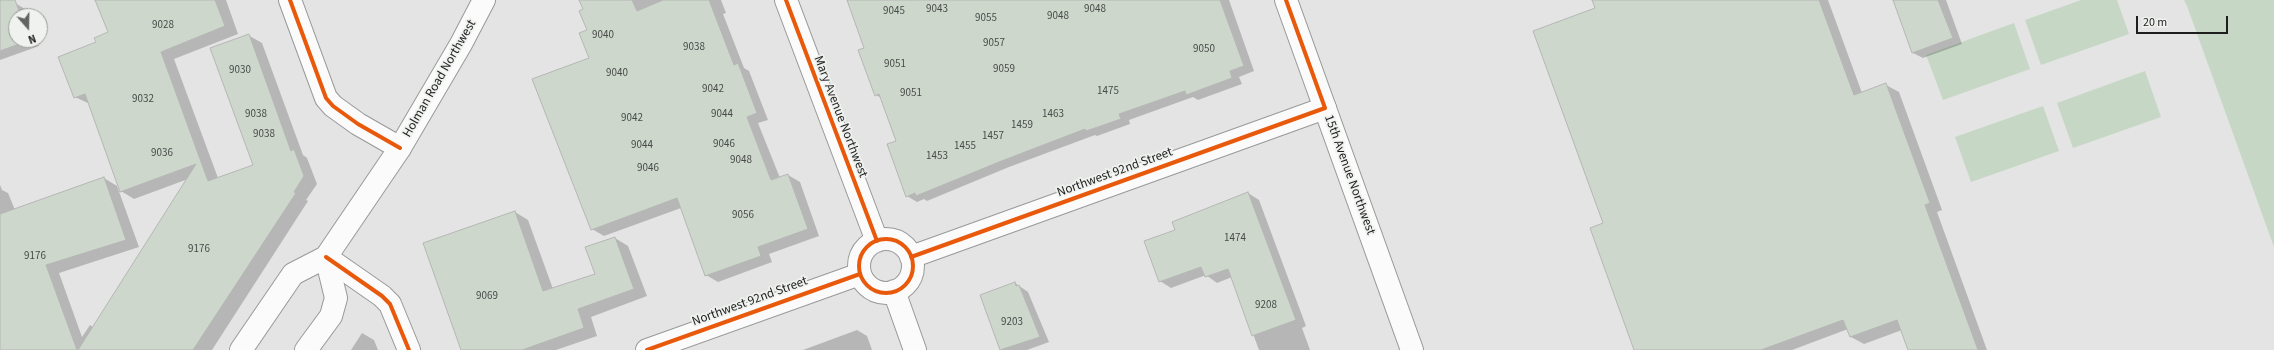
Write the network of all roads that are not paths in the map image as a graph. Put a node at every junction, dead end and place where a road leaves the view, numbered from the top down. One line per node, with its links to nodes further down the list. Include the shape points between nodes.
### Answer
1 (290, 0): 6 (street, via 326,98 358,124)
2 (484, 0): 6 (street, Holman Road Northwest)
3 (786, 0): 7 (street, Mary Avenue Northwest)
4 (1286, 0): 5 (street, 15th Avenue Northwest)
5 (1325, 108): 9 (street, Northwest 92nd Street); 17 (street, 15th Avenue Northwest)
6 (400, 148): 8 (street, Holman Road Northwest)
7 (877, 241): 9 (street, via 897,241); 10 (street, via 865,248 861,255 858,264)
8 (326, 257): 12 (street, Holman Road Northwest, via 293,274); 13 (street, via 336,298 331,316); 14 (street, via 390,304)
9 (911, 257): 11 (street, via 913,269 910,278 905,285)
10 (860, 274): 11 (street, via 870,288 879,292); 15 (street, Northwest 92nd Street)
11 (894, 291): 16 (street)
12 (241, 350)
13 (306, 350)
14 (409, 350)
15 (647, 350)
16 (915, 350)
17 (1412, 350)

